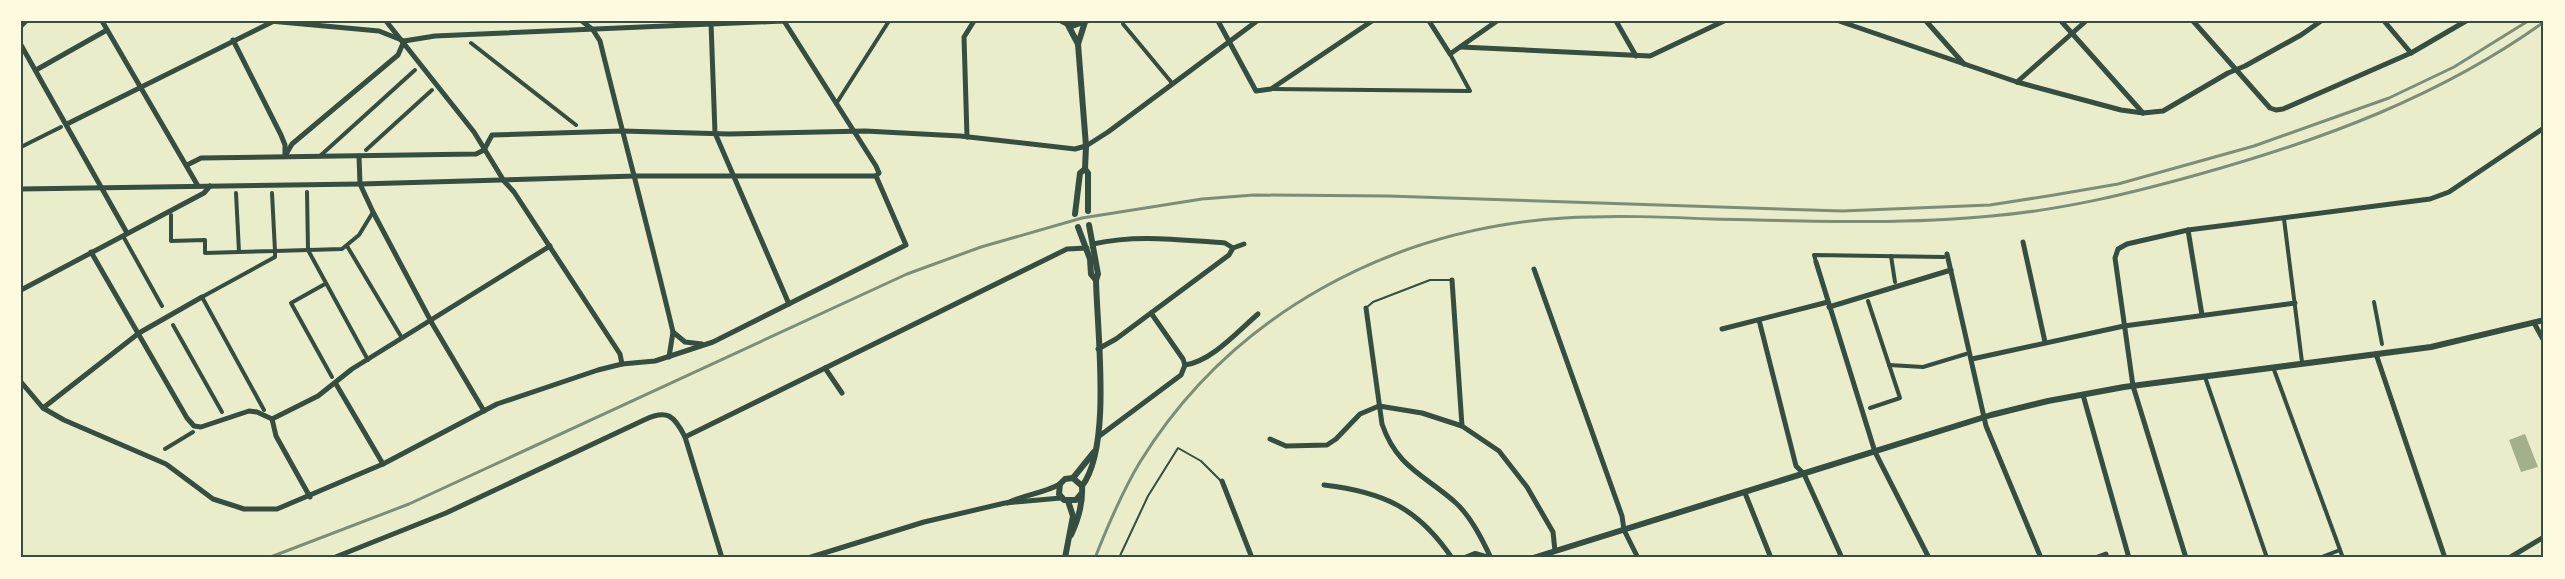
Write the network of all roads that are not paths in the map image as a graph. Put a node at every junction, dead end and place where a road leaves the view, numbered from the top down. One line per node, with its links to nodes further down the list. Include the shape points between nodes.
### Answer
1 (26, 21): 29 (street)
2 (102, 21): 31 (street)
3 (272, 21): 34 (street); 35 (street, via 379,31)
4 (386, 21): 35 (street)
5 (582, 21): 32 (street)
6 (784, 21): 26 (street); 53 (street)
7 (890, 21): 53 (street)
8 (974, 21): 61 (street, via 964,37)
9 (1218, 21): 36 (street)
10 (1257, 21): 36 (street)
11 (1372, 21): 51 (street)
12 (1429, 21): 42 (street)
13 (1497, 21): 40 (street)
14 (1616, 21): 43 (street)
15 (1706, 21): 30 (street)
16 (1724, 21): 30 (street)
17 (1839, 21): 44 (street)
18 (1926, 21): 44 (street)
19 (2061, 21): 33 (street)
20 (2086, 21): 33 (street)
21 (2193, 21): 45 (street)
22 (2321, 21): 45 (street)
23 (2384, 21): 41 (street)
24 (2466, 21): 41 (street)
25 (1086, 22): 27 (street, via 1077,26); 38 (street)
26 (711, 23): 32 (street); 60 (street)
27 (1065, 23): 38 (street)
28 (1123, 24): 49 (street)
29 (21, 26)
30 (1710, 28): 43 (street, via 1650,56)
31 (107, 30): 46 (street); 50 (street)
32 (593, 30): 35 (street, via 435,36); 58 (street, via 600,42)
33 (2072, 34): 48 (street); 54 (street)
34 (234, 40): 50 (street); 66 (street, via 281,135)
35 (404, 41): 65 (street); 66 (street, via 398,55 292,144)
36 (1228, 42): 49 (street); 51 (street, via 1256,91)
37 (471, 43): 56 (street)
38 (1078, 44): 62 (street)
39 (21, 45): 46 (street)
40 (1461, 47): 42 (street); 43 (street)
41 (2411, 53): 45 (street, via 2276,110)
42 (1450, 54): 51 (street, via 1470,91)
43 (1636, 56)
44 (1965, 65): 48 (street)
45 (2236, 69): 54 (street, via 2163,111)
46 (36, 70): 55 (street)
47 (415, 70): 67 (street)
48 (2017, 82): 54 (street)
49 (1172, 83): 62 (street)
50 (139, 87): 55 (street); 69 (street)
51 (1271, 89)
52 (432, 90): 64 (street)
53 (836, 104): 59 (street)
54 (2143, 113)
55 (64, 125): 63 (street); 78 (street)
56 (576, 125)
57 (2544, 128): 87 (street, via 2449,192 2430,199)
58 (622, 131): 60 (street); 65 (street, via 492,135); 71 (street)
59 (854, 131): 60 (street); 61 (street); 72 (street, via 879,171)
60 (715, 133): 73 (street)
61 (967, 137): 62 (street, via 1059,149)
62 (1086, 146): 70 (street)
63 (21, 147)
64 (366, 150)
65 (484, 150): 68 (street, via 476,154); 74 (street)
66 (285, 156): 67 (street); 69 (street, via 201,158)
67 (319, 156): 68 (street)
68 (359, 156): 75 (street)
69 (187, 165): 76 (street)
70 (1085, 169): 83 (street); 85 (street, via 1080,173)
71 (636, 176): 73 (street); 74 (street); 129 (street)
72 (876, 176): 73 (street); 115 (street, via 906,245)
73 (734, 178): 115 (street)
74 (504, 181): 75 (street); 95 (street)
75 (360, 184): 77 (street); 84 (street)
76 (198, 186): 77 (street); 78 (street)
77 (210, 186): 91 (street, via 204,193)
78 (100, 187): 79 (street); 91 (street)
79 (21, 189)
80 (307, 192): 98 (street)
81 (236, 193): 101 (street)
82 (272, 193): 99 (street)
83 (1088, 211)
84 (373, 212): 94 (street); 122 (street)
85 (1075, 214)
86 (171, 215): 101 (street, via 171,241 205,240 205,254)
87 (2284, 219): 90 (street); 114 (street)
88 (1089, 225): 96 (street)
89 (1078, 227): 96 (street)
90 (2188, 231): 121 (street); 127 (street, via 2118,249 2115,258)
91 (124, 234): 100 (street); 117 (street)
92 (2023, 242): 134 (street)
93 (1244, 244): 97 (street)
94 (347, 246): 98 (street, via 337,251); 131 (street)
95 (550, 246): 122 (street); 143 (street, via 620,354)
96 (1090, 246): 97 (street, via 1142,237 1225,243); 136 (street, via 1098,265); 147 (street, via 1067,249)
97 (1233, 248): 119 (street, via 1229,255)
98 (308, 250): 99 (street); 109 (street, via 328,283)
99 (274, 251): 101 (street); 111 (street, via 275,257)
100 (92, 252): 110 (street); 130 (street)
101 (238, 252)
102 (1945, 255): 103 (street); 106 (street)
103 (1891, 256): 104 (street, via 1814,255); 108 (street)
104 (1816, 262): 116 (street)
105 (1534, 269): 183 (street, via 1621,512)
106 (1951, 270): 116 (street); 140 (street)
107 (1452, 280): 118 (lane, via 1430,280 1372,302); 163 (street)
108 (1895, 282)
109 (325, 284): 141 (street); 149 (street, via 291,303)
110 (21, 290)
111 (202, 297): 130 (street); 158 (street)
112 (1868, 301): 145 (street)
113 (2374, 302): 135 (street)
114 (2295, 303): 121 (street); 142 (street)
115 (789, 304): 133 (street)
116 (1829, 304): 123 (street); 170 (street)
117 (162, 306)
118 (1366, 308): 155 (street)
119 (1151, 313): 136 (street); 144 (street)
120 (1258, 314): 144 (street, via 1220,347)
121 (2202, 315): 127 (street)
122 (431, 320): 131 (street); 159 (street)
123 (1759, 320): 128 (street); 172 (street, via 1796,466)
124 (2544, 320): 125 (street)
125 (2534, 323): 132 (street); 138 (street, via 2431,347)
126 (173, 325): 160 (street)
127 (2124, 326): 134 (street); 152 (street)
128 (1722, 329)
129 (673, 332): 133 (street, via 681,340 695,344); 139 (street)
130 (140, 333): 156 (street); 162 (street, via 194,426 249,411)
131 (402, 339): 141 (street)
132 (2544, 341)
133 (713, 342): 139 (street)
134 (2045, 342): 140 (street)
135 (2382, 344)
136 (1098, 349): 166 (street)
137 (1966, 354): 145 (street, via 1923,367)
138 (2376, 354): 142 (street); 210 (street)
139 (669, 357): 143 (street)
140 (1972, 359): 161 (street)
141 (368, 360): 151 (street)
142 (2302, 362): 146 (street)
143 (622, 364): 159 (street)
144 (1185, 365): 166 (street, via 1181,375)
145 (1889, 365): 157 (street, via 1900,398)
146 (2272, 366): 148 (street); 186 (street)
147 (825, 368): 153 (street); 165 (street)
148 (2204, 376): 152 (street); 207 (street)
149 (332, 377)
150 (21, 382): 156 (street)
151 (336, 384): 162 (street); 171 (street)
152 (2133, 386): 154 (street); 206 (street)
153 (842, 393)
154 (2084, 395): 161 (street); 205 (street)
155 (1379, 406): 163 (street, via 1422,413); 167 (street, via 1360,414 1327,445 1286,446); 197 (street, via 1388,442 1402,461 1456,504 1469,519)
156 (43, 408): 180 (street, via 166,464 204,493 235,507 271,510)
157 (1870, 408)
158 (264, 410)
159 (484, 411): 171 (street)
160 (222, 412)
161 (1984, 418): 170 (street); 203 (street)
162 (272, 419): 180 (street, via 276,436)
163 (1462, 426): 187 (street, via 1499,451 1527,487 1553,532)
164 (194, 432): 168 (street)
165 (685, 437): 190 (street, via 675,420 663,414 649,417 446,513); 191 (street)
166 (1098, 437): 169 (street)
167 (1270, 439)
168 (165, 449)
169 (1095, 451): 173 (street); 177 (street, via 1088,479)
170 (1875, 452): 172 (street); 202 (street)
171 (383, 464): 180 (street)
172 (1804, 474): 178 (street); 201 (street)
173 (1073, 478): 175 (street); 177 (street)
174 (1222, 482): 193 (lane, via 1201,461 1178,448 1148,496); 194 (street)
175 (1060, 484): 181 (street, via 1058,491); 182 (street)
176 (1324, 484): 195 (street, via 1380,497 1415,515 1432,530)
177 (1082, 486): 179 (street)
178 (1745, 493): 183 (street); 200 (street)
179 (1081, 495): 181 (street, via 1076,500); 184 (street)
180 (310, 497)
181 (1065, 499): 182 (street); 184 (street, via 1073,516)
182 (1005, 503): 192 (street, via 914,525)
183 (1624, 530): 187 (street); 199 (street)
184 (1071, 535): 189 (street)
185 (2544, 537): 211 (street)
186 (2340, 550): 208 (street); 209 (street)
187 (1555, 551): 198 (street)
188 (2106, 554): 204 (street)
189 (1065, 556)
190 (333, 558)
191 (722, 558)
192 (808, 558)
193 (1119, 558)
194 (1252, 558)
195 (1452, 558)
196 (1465, 558): 197 (street, via 1475,554)
197 (1490, 558)
198 (1533, 558)
199 (1638, 558)
200 (1771, 558)
201 (1842, 558)
202 (1929, 558)
203 (2041, 558)
204 (2095, 558)
205 (2129, 558)
206 (2186, 558)
207 (2267, 558)
208 (2319, 558)
209 (2343, 558)
210 (2445, 558)
211 (2509, 558)

